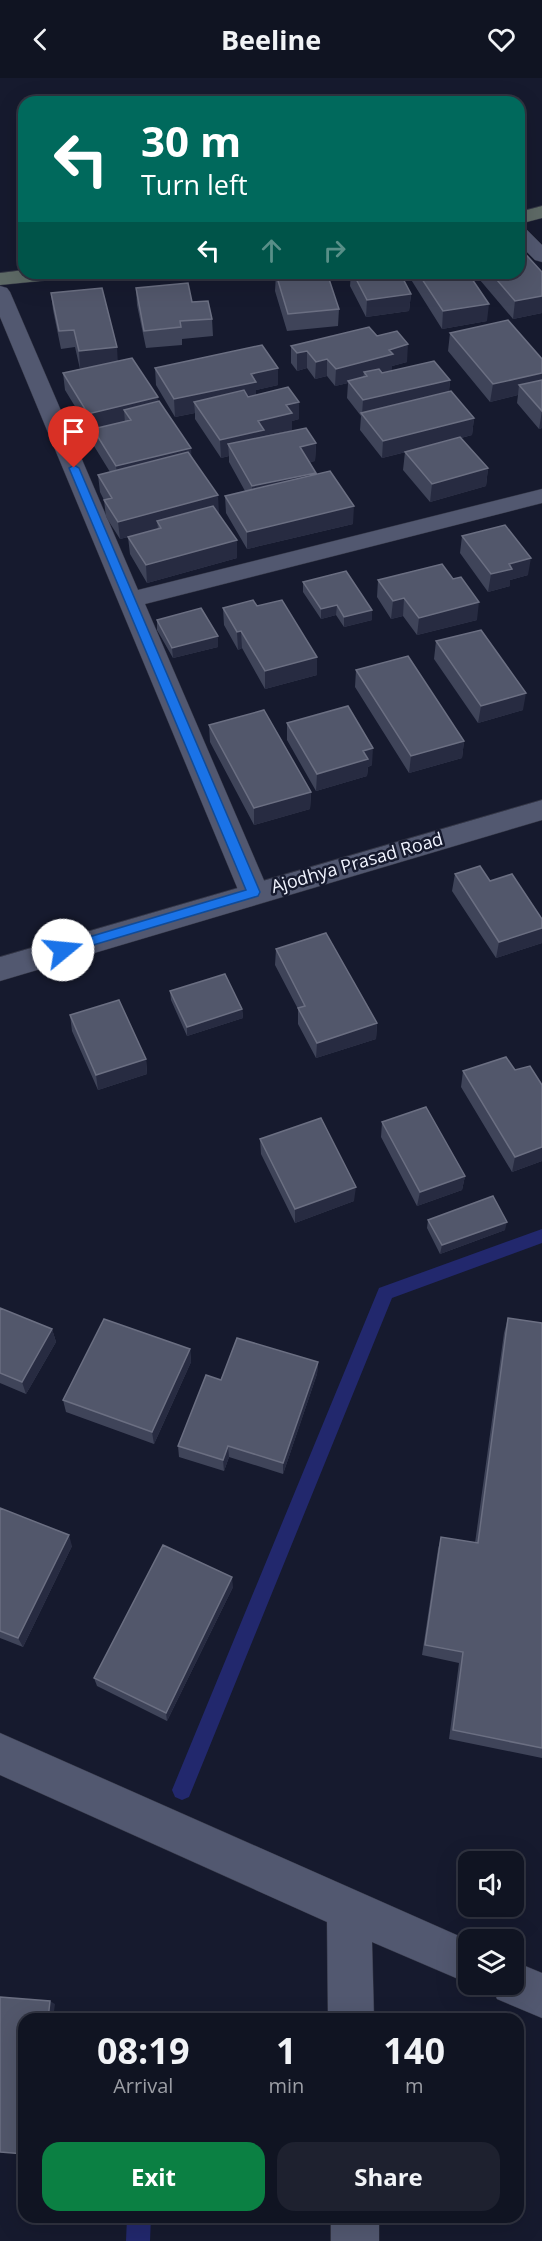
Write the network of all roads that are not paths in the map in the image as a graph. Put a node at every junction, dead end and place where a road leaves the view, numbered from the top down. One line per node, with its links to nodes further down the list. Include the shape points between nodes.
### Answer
1 (542, 212): 2 (main road)
2 (525, 216)
3 (525, 239): 4 (street)
4 (542, 256)
5 (18, 277): 6 (main road)
6 (0, 279)
7 (0, 292): 9 (street)
8 (542, 496): 9 (street)
9 (129, 600): 11 (street)
10 (542, 810): 11 (street, Ajodhya Prasad Road)
11 (254, 892): 12 (street, Ajodhya Prasad Road)
12 (0, 969)
13 (0, 1754): 14 (street)
14 (349, 1909): 15 (street); 18 (street)
15 (458, 1958)
16 (524, 1988): 17 (street)
17 (542, 1996)
18 (351, 2013)
19 (355, 2223): 20 (street)
20 (355, 2241)

